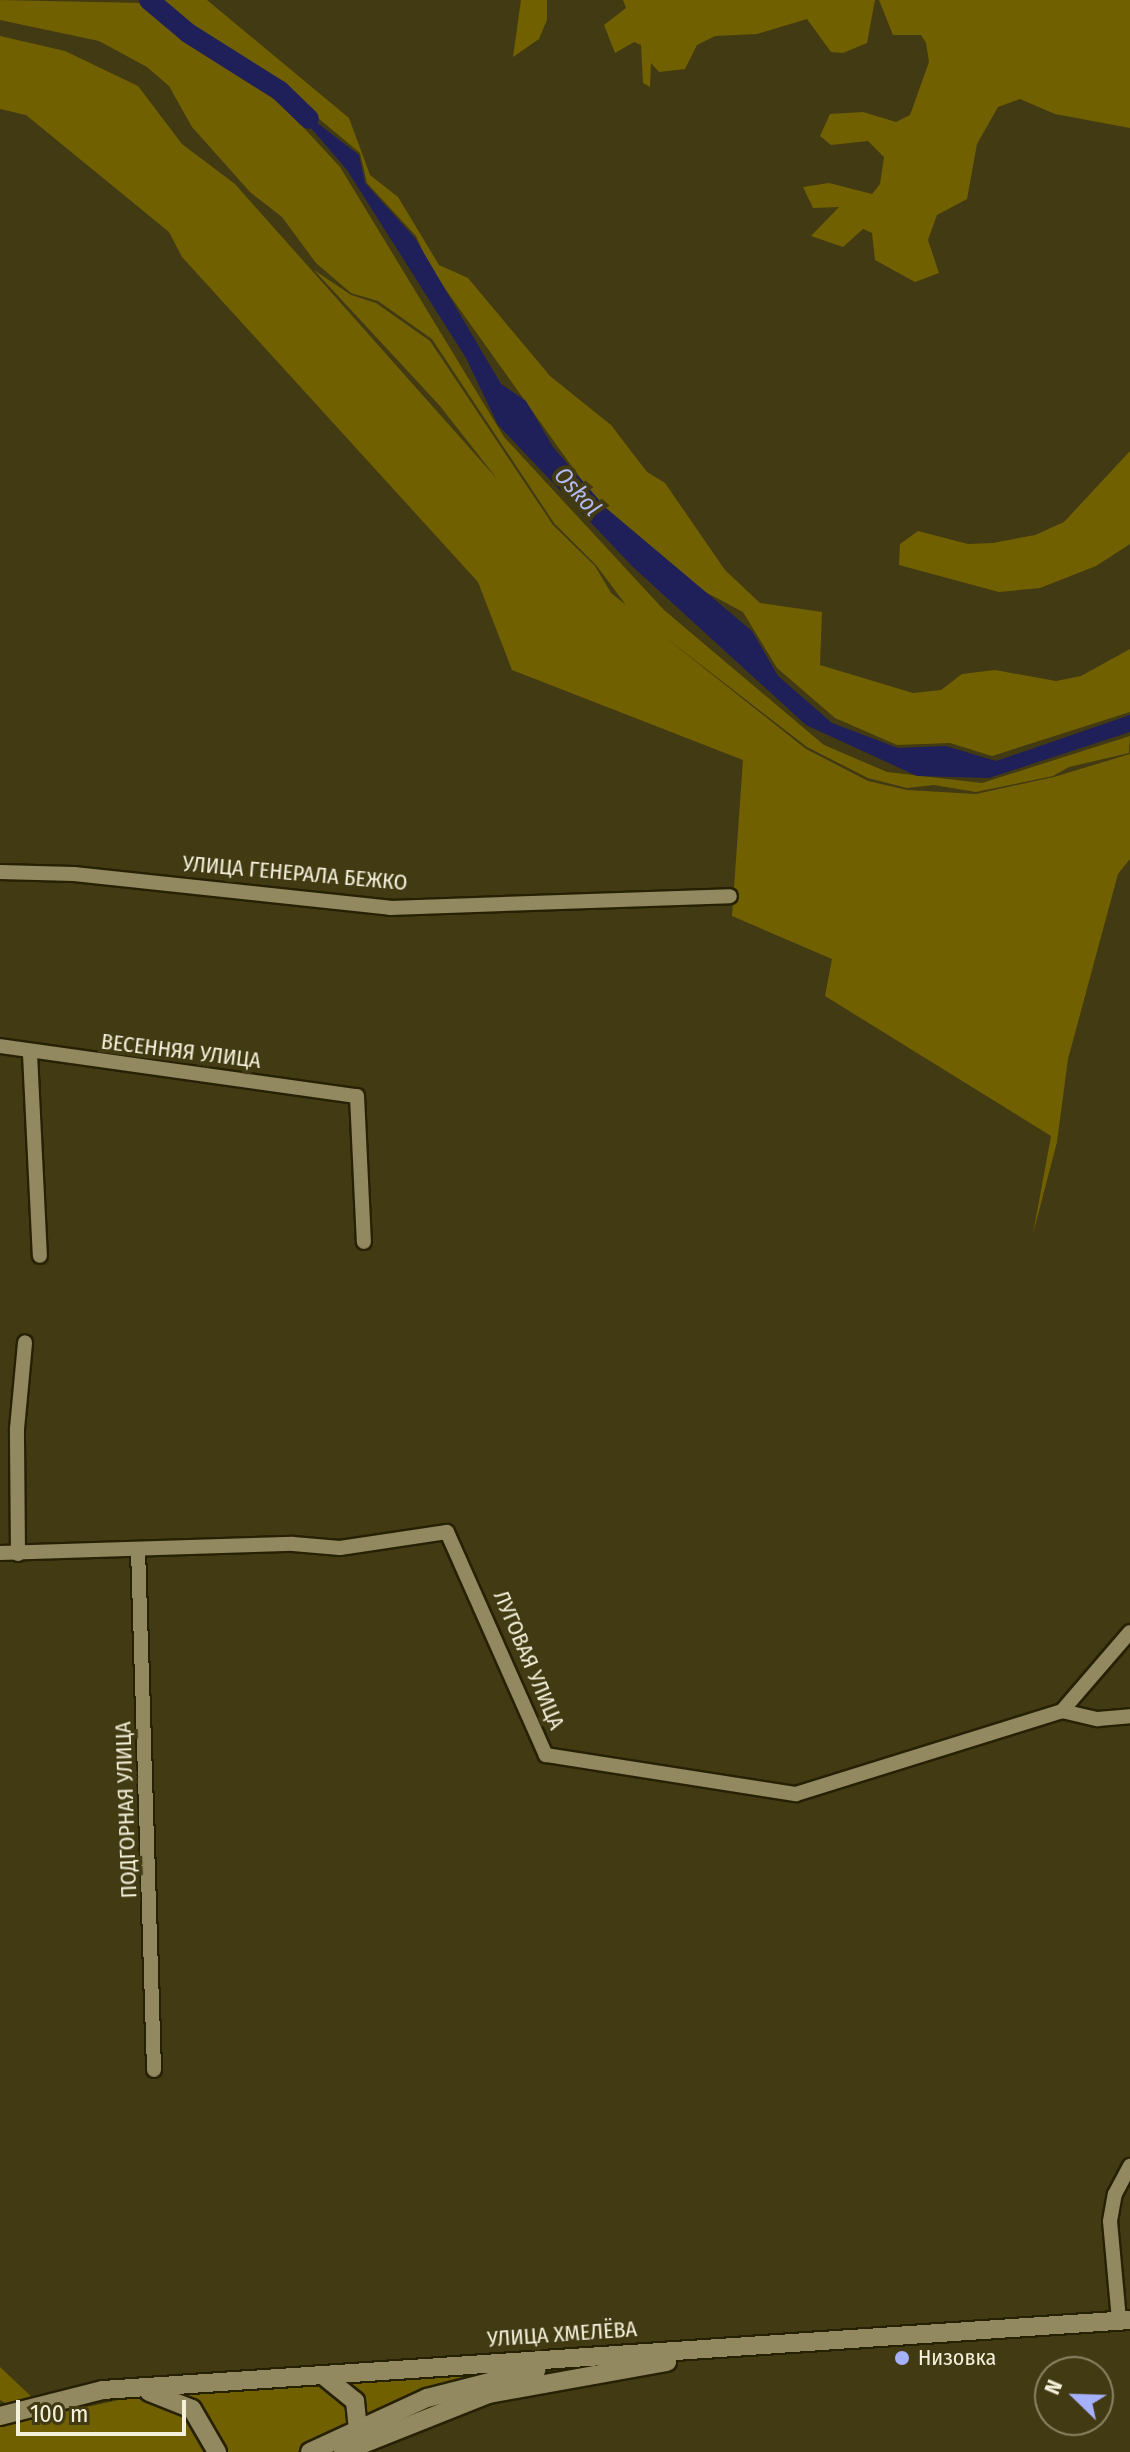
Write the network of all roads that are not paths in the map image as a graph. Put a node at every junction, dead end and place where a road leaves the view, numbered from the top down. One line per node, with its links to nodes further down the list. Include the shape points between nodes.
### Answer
1 (0, 872): 2 (street, УЛИЦА ГЕНЕРАЛА БЕЖКО, via 74,874 390,908)
2 (730, 896)
3 (0, 1046): 4 (street, ВЕСЕННЯЯ УЛИЦА)
4 (30, 1054): 5 (street, ВЕСЕННЯЯ УЛИЦА, via 357,1096); 6 (street)
5 (364, 1242)
6 (40, 1256)
7 (25, 1342): 10 (street, via 17,1429)
8 (138, 1549): 10 (street, ЛУГОВАЯ УЛИЦА); 12 (street, ЛУГОВАЯ УЛИЦА, via 340,1548 447,1532 546,1755 796,1794); 14 (street, ПОДГОРНАЯ УЛИЦА)
9 (0, 1553): 10 (street, ЛУГОВАЯ УЛИЦА)
10 (18, 1554)
11 (1130, 1632): 12 (street)
12 (1062, 1711): 13 (street, ЛУГОВАЯ УЛИЦА)
13 (1130, 1716)
14 (154, 2070)
15 (1130, 2166): 16 (street, via 1115,2194 1110,2221)
16 (1125, 2320): 17 (main road, УЛИЦА ХМЕЛЁВА); 20 (main road, via 593,2371 489,2394)
17 (613, 2354): 18 (main road, УЛИЦА ХМЕЛЁВА); 20 (main road, via 475,2382)
18 (324, 2376): 19 (main road, УЛИЦА ХМЕЛЁВА, via 103,2390); 20 (main road, via 355,2401)
19 (0, 2419): 21 (main road, via 110,2394 156,2393 192,2409)
20 (354, 2441): 22 (main road)
21 (214, 2449)
22 (310, 2452)

